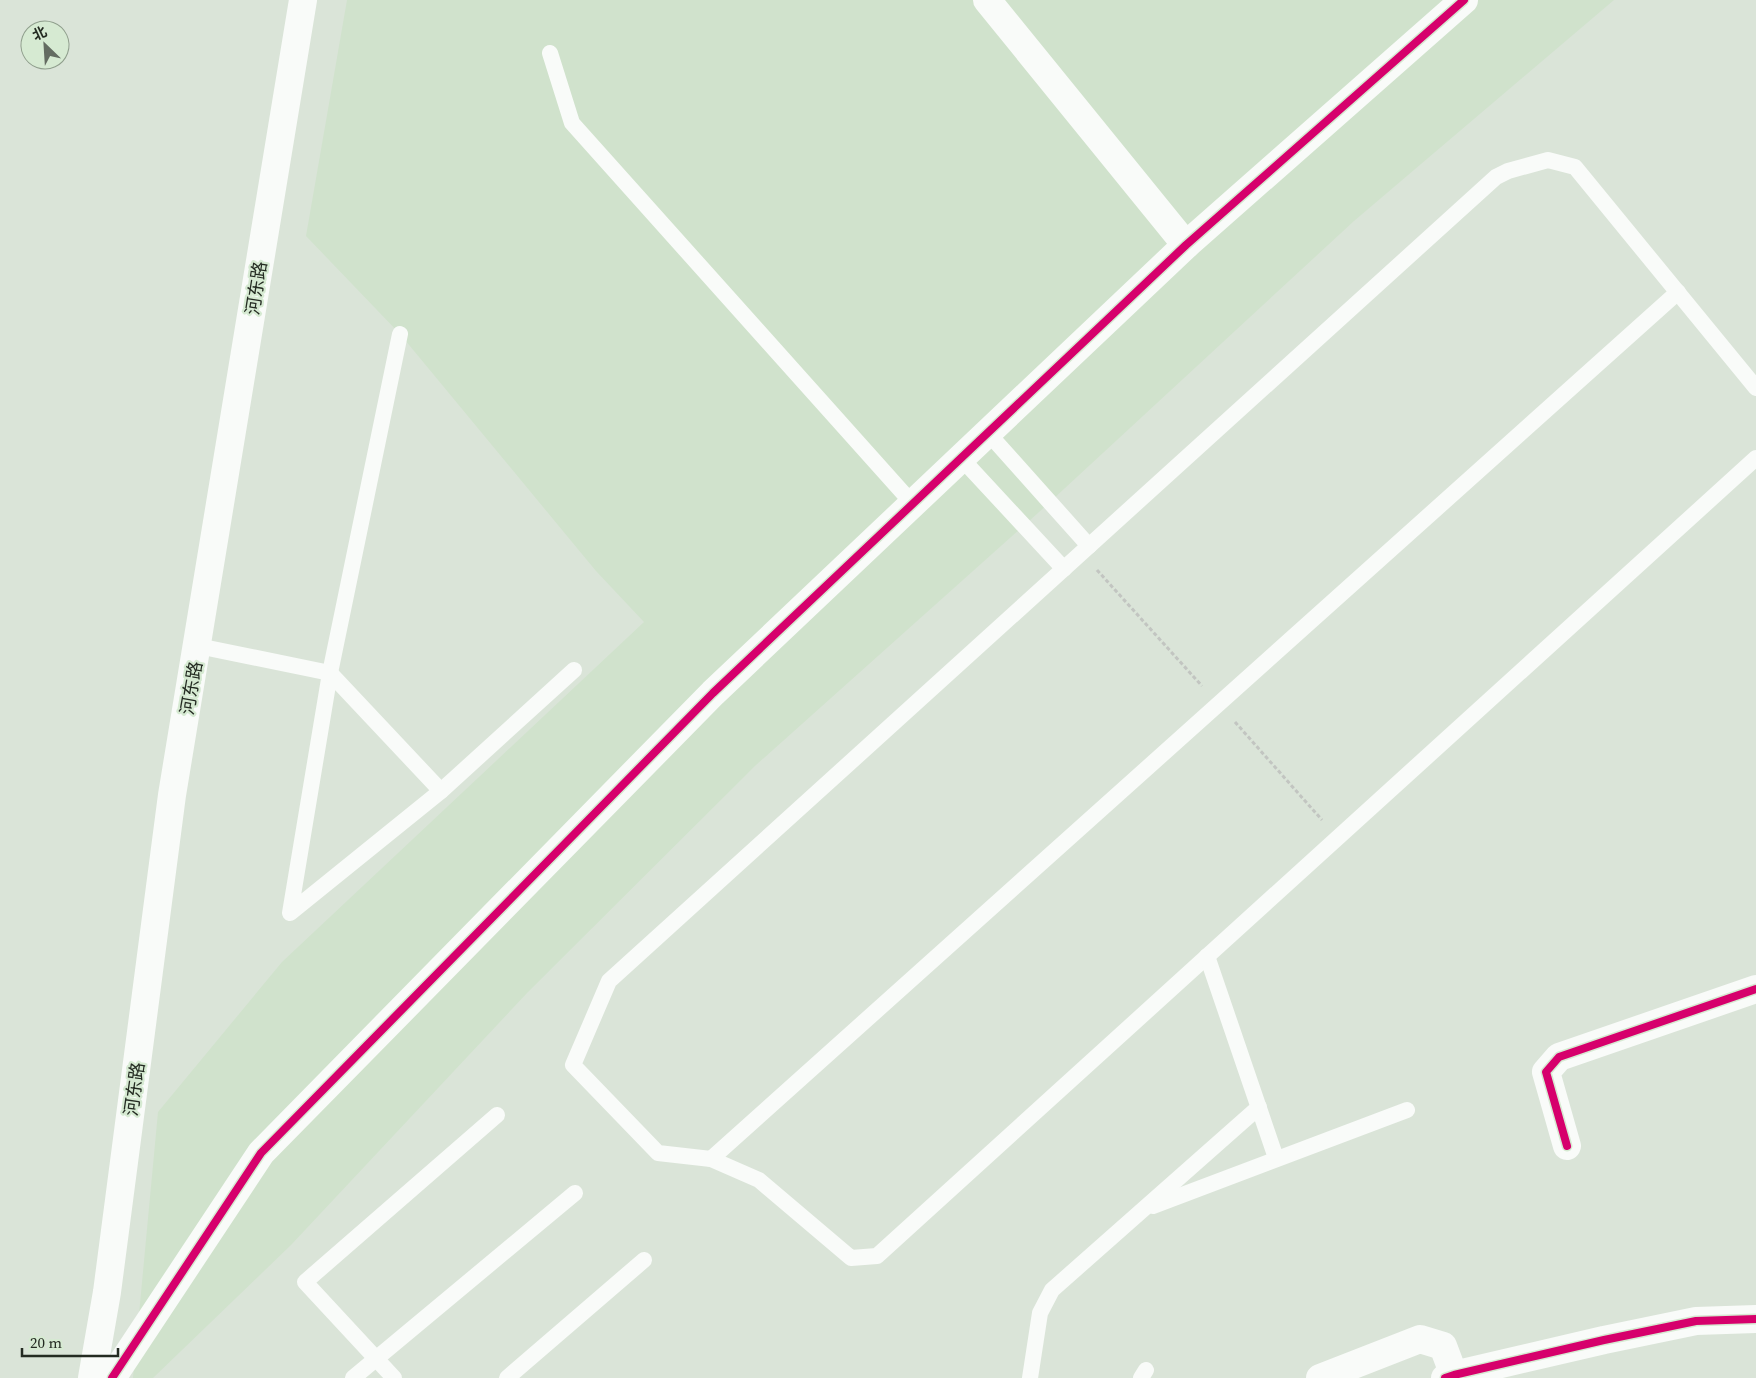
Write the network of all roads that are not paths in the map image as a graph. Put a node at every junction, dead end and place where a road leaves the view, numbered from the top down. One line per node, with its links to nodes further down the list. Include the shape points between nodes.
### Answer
1 (303, 0): 15 (street, 河东路)
2 (987, 0): 5 (street)
3 (1464, 0): 5 (street)
4 (550, 53): 12 (lane, via 572,123)
5 (1186, 245): 9 (street)
6 (1678, 292): 8 (lane); 13 (lane, via 1575,167 1548,160 1508,171 1496,177); 26 (lane)
7 (400, 334): 17 (lane)
8 (1756, 388)
9 (988, 433): 10 (street); 13 (lane)
10 (962, 458): 12 (street); 14 (lane)
11 (1756, 458): 19 (lane)
12 (913, 504): 34 (street, via 713,693 260,1153)
13 (1089, 546): 14 (lane)
14 (1064, 569): 26 (lane, via 609,981 573,1065 658,1153)
15 (198, 646): 17 (lane); 33 (street, 河东路, via 172,795 108,1282)
16 (574, 670): 18 (lane)
17 (330, 673): 18 (lane); 18 (lane, via 290,913)
18 (441, 791)
19 (1207, 956): 21 (lane); 26 (lane, via 877,1256 851,1258 759,1180)
20 (1756, 989): 24 (street, via 1559,1056 1546,1072)
21 (1259, 1107): 25 (lane); 28 (lane)
22 (1407, 1110): 25 (lane)
23 (497, 1115): 31 (lane, via 306,1282)
24 (1567, 1146)
25 (1276, 1158): 28 (lane)
26 (711, 1159)
27 (575, 1193): 31 (lane)
28 (1141, 1211): 38 (lane, via 1052,1290 1040,1313)
29 (644, 1260): 37 (lane)
30 (1756, 1319): 32 (street, via 1696,1321)
31 (377, 1359): 35 (lane); 36 (lane)
32 (1451, 1377): 39 (street, via 1443,1346 1420,1340)
33 (92, 1378)
34 (112, 1378)
35 (353, 1378)
36 (394, 1378)
37 (507, 1378)
38 (1030, 1378)
39 (1320, 1378)

